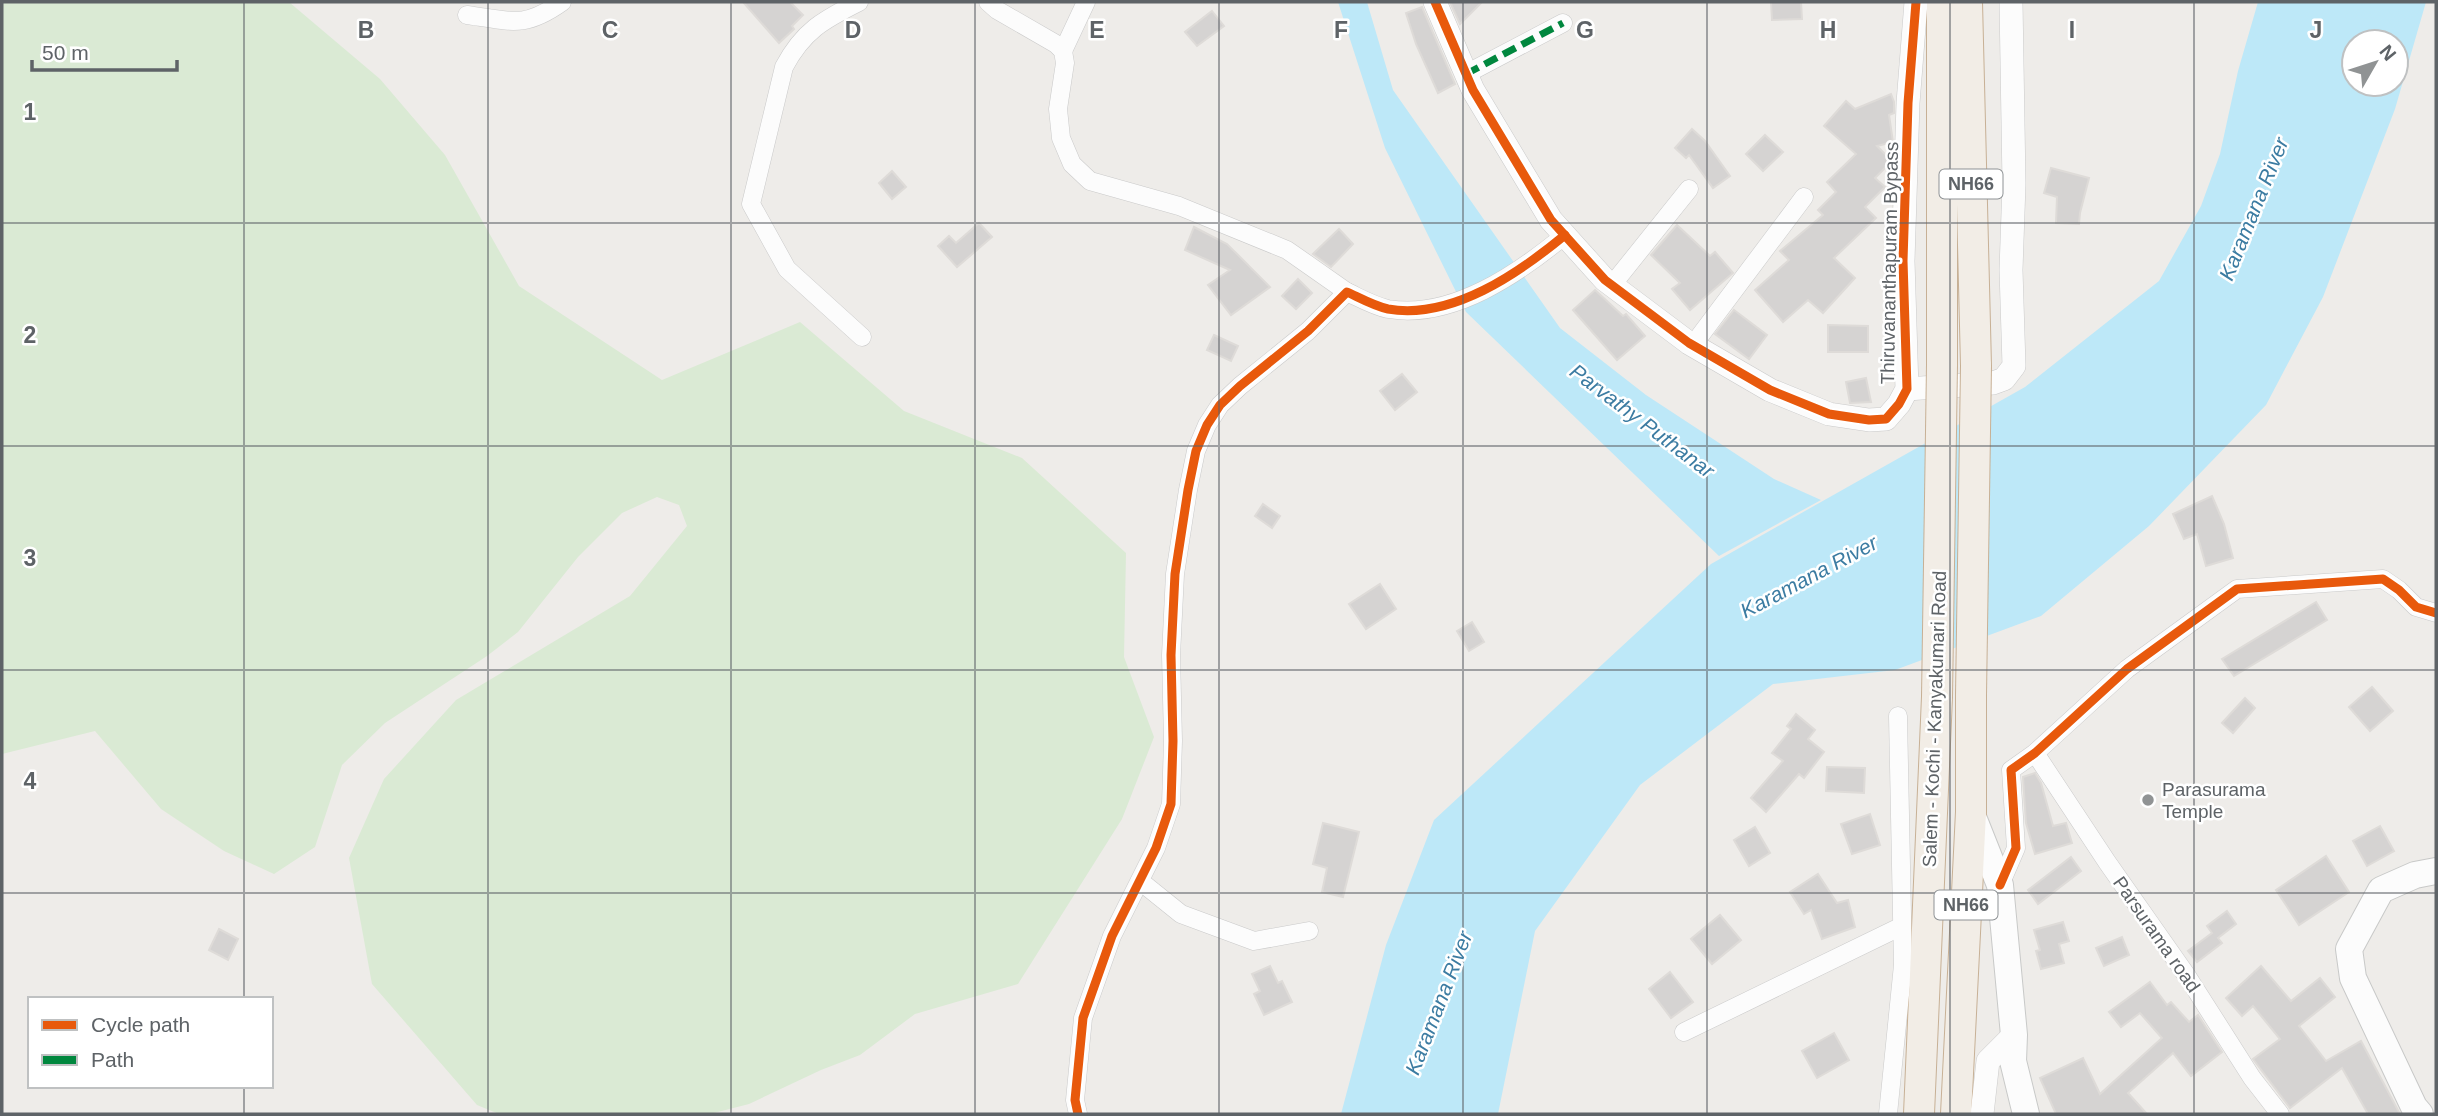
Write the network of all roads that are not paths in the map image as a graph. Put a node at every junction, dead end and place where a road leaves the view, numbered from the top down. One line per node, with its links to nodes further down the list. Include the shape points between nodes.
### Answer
1 (562, 2): 10 (street, via 541,16 518,22)
2 (859, 2): 19 (street, via 811,29 793,51 751,204 787,269)
3 (988, 2): 12 (street)
4 (1086, 2): 12 (street)
5 (1435, 2): 13 (street)
6 (1916, 2): 21 (street, Thiruvananthapuram Bypass, via 1903,261)
7 (1942, 2): 35 (highway, Salem - Kochi - Kanyakumari Road / NH66, bridge, via 1937,697)
8 (1967, 2): 25 (highway, Salem - Kochi - Kanyakumari Road / NH66, bridge, via 1976,366)
9 (2011, 2): 21 (street, Thiruvananthapuram Bypass, via 2014,366 2004,379 1993,383)
10 (467, 15)
11 (1563, 23): 13 (street)
12 (1063, 51): 18 (street, via 1058,109 1061,138 1072,164 1090,181 1179,206 1287,250)
13 (1466, 74): 16 (street, via 1551,220)
14 (1689, 189): 17 (street)
15 (1804, 197): 20 (street)
16 (1565, 235): 17 (street); 18 (street, via 1493,286 1452,302 1423,309 1387,309)
17 (1612, 285): 20 (street)
18 (1347, 292): 27 (street, via 1220,405 1196,452 1175,574 1171,804)
19 (862, 337)
20 (1693, 345): 21 (street, Thiruvananthapuram Bypass, via 1770,390 1829,414 1886,419)
21 (1907, 389)
22 (2436, 613): 24 (street, via 2416,607 2383,579 2237,589 2127,668)
23 (1898, 716): 29 (street)
24 (2035, 753): 28 (street, via 2011,770 2016,848); 39 (street, Parsurama road)
25 (1971, 812): 28 (main road); 36 (highway, Salem - Kochi - Kanyakumari Road / NH66)
26 (2436, 872): 40 (main road, via 2415,875 2381,890 2349,949 2353,978)
27 (1140, 881): 30 (street, via 1181,914 1254,941); 33 (street, via 1112,936 1083,1018 1075,1100)
28 (2000, 885): 32 (main road)
29 (1902, 926): 31 (street); 34 (street, via 1903,965)
30 (1309, 931)
31 (1684, 1032)
32 (2014, 1035): 37 (street, via 1988,1061); 38 (main road, via 2013,1061)
33 (1078, 1114)
34 (1888, 1114)
35 (1919, 1114)
36 (1956, 1114)
37 (1982, 1114)
38 (2026, 1114)
39 (2280, 1114)
40 (2420, 1114)

